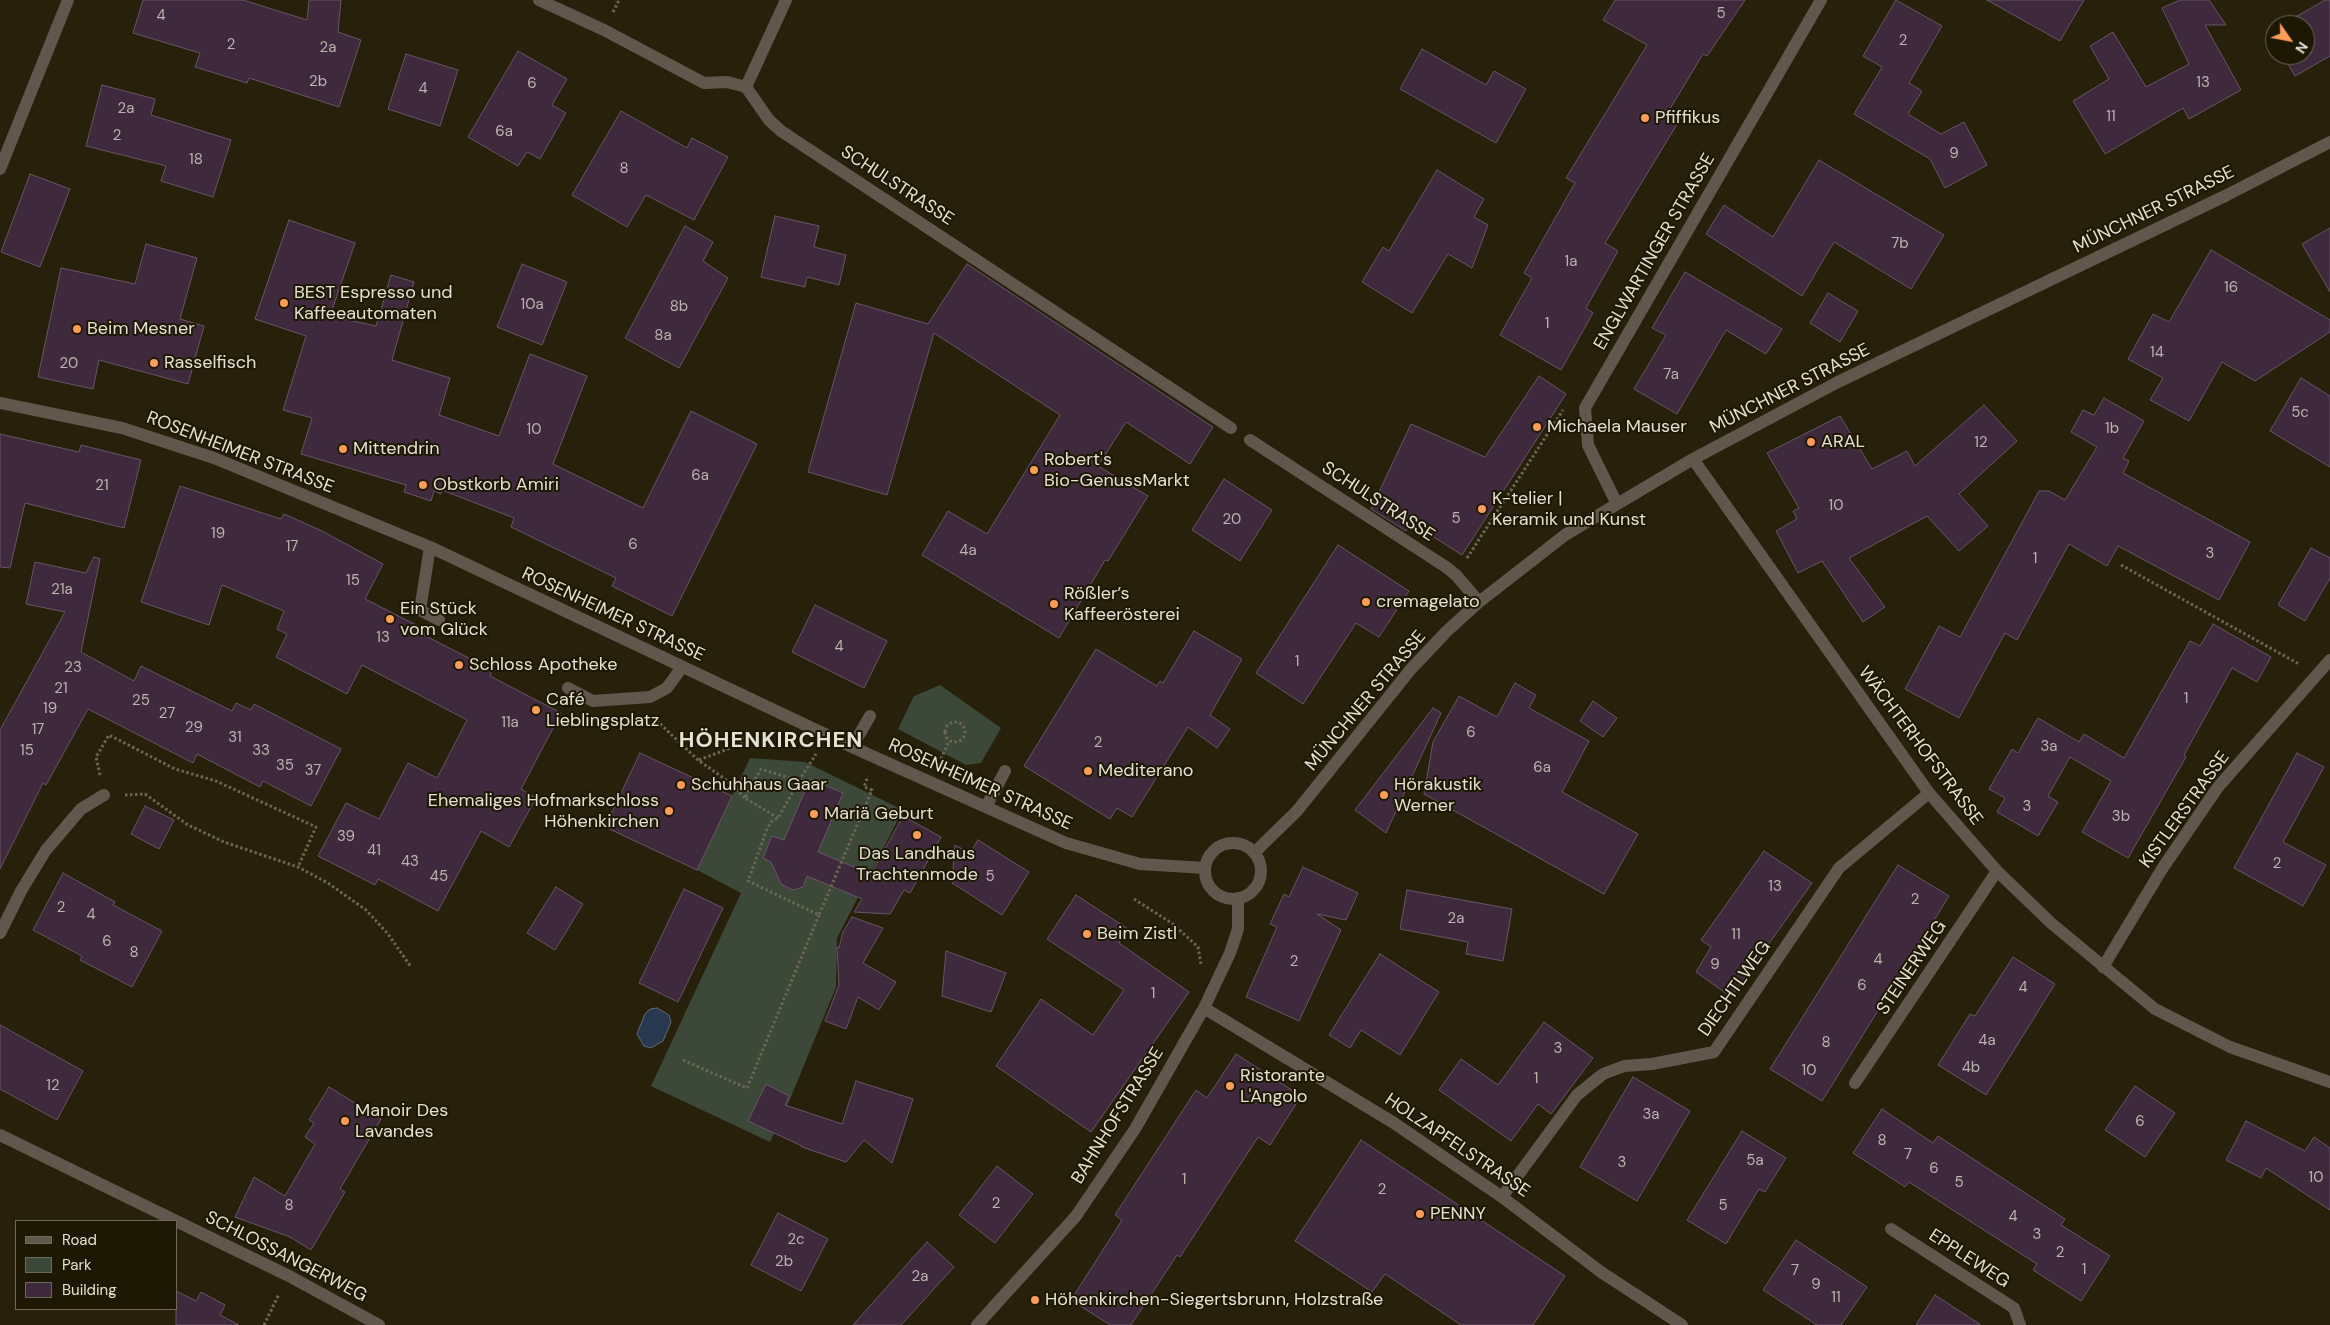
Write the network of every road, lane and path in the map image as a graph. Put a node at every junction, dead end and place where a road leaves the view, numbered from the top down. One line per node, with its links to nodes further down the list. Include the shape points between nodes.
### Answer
1 (68, 0): 7 (street)
2 (540, 0): 5 (street, via 704,83 727,82)
3 (786, 0): 5 (street)
4 (1821, 0): 9 (street, ENGLWARTINGER STRASSE)
5 (746, 87): 10 (street, SCHULSTRASSE, via 769,120 781,131)
6 (2330, 142): 12 (street, MÜNCHNER STRASSE, via 1847,378)
7 (0, 168)
8 (0, 403): 14 (street, ROSENHEIMER STRASSE, via 122,428 214,458)
9 (1585, 408): 13 (street, via 1588,445); 16 (path, via 1568,403)
10 (1231, 428)
11 (1250, 440): 16 (street, SCHULSTRASSE)
12 (1693, 459): 13 (street, MÜNCHNER STRASSE); 34 (street, WÄCHTERHOFSTRASSE)
13 (1616, 502): 17 (street, MÜNCHNER STRASSE, via 1564,535)
14 (430, 547): 18 (street, via 420,610); 20 (street, ROSENHEIMER STRASSE)
15 (2122, 565): 21 (path)
16 (1456, 575): 17 (street, SCHULSTRASSE)
17 (1479, 602): 40 (street, MÜNCHNER STRASSE, via 1411,669 1297,811)
18 (439, 620)
19 (2330, 660): 21 (street, KISTLERSTRASSE)
20 (682, 667): 22 (street, via 667,688 650,697 594,701); 26 (street, ROSENHEIMER STRASSE)
21 (2317, 674): 49 (street, KISTLERSTRASSE, via 2218,787 2162,869)
22 (568, 688)
23 (650, 714): 30 (path)
24 (870, 716): 28 (street)
25 (748, 730): 30 (path, via 741,744)
26 (828, 735): 28 (street, ROSENHEIMER STRASSE); 32 (path)
27 (949, 740): 27 (path, via 954,742 963,738 965,728 962,724 956,721 946,726); 29 (path)
28 (852, 747): 38 (street, ROSENHEIMER STRASSE)
29 (941, 759)
30 (698, 760): 37 (path)
31 (1005, 771): 38 (street)
32 (799, 781): 37 (path, via 761,769); 39 (path)
33 (872, 790): 46 (path)
34 (1929, 793): 43 (street, WÄCHTERHOFSTRASSE); 56 (street, DIECHTLWEG, via 1839,868 1714,1052 1624,1066 1603,1074 1577,1096)
35 (145, 794): 41 (path, via 188,825 224,842)
36 (104, 795): 41 (path, via 96,757 109,735 176,769 216,781 316,827); 47 (street, via 81,809 46,850)
37 (745, 798): 39 (path)
38 (986, 807): 42 (street, ROSENHEIMER STRASSE, via 1066,843 1119,859 1140,864)
39 (778, 818): 46 (path, via 767,828 748,881)
40 (1254, 853): 42 (street, via 1241,844 1222,845 1214,850); 44 (street, via 1260,865 1259,882)
41 (298, 867): 48 (path, via 328,883 366,910)
42 (1205, 868): 44 (street, via 1206,878 1218,894)
43 (1997, 871): 49 (street, WÄCHTERHOFSTRASSE); 54 (street, STEINERWEG)
44 (1238, 898): 51 (street, BAHNHOFSTRASSE, via 1238,929)
45 (1134, 899): 50 (path, via 1173,924 1198,947)
46 (819, 915): 52 (path, via 747,1088)
47 (0, 933)
48 (411, 967)
49 (2103, 967): 53 (street, WÄCHTERHOFSTRASSE, via 2155,1009 2230,1047)
50 (1202, 970)
51 (1204, 1008): 56 (street, HOLZAPFELSTRASSE, via 1394,1123); 63 (street, BAHNHOFSTRASSE, via 1135,1129 1076,1216)
52 (683, 1060)
53 (2330, 1082)
54 (1855, 1083)
55 (0, 1135): 57 (street, SCHLOSSANGERWEG)
56 (1502, 1197): 64 (street, HOLZAPFELSTRASSE, via 1601,1272)
57 (174, 1220)
58 (178, 1222): 60 (street, SCHLOSSANGERWEG)
59 (1890, 1229): 65 (street, EPPLEWEG, via 2014,1308)
60 (289, 1276): 61 (path); 62 (street, SCHLOSSANGERWEG)
61 (264, 1325)
62 (379, 1325)
63 (977, 1325)
64 (1682, 1325)
65 (2020, 1325)

